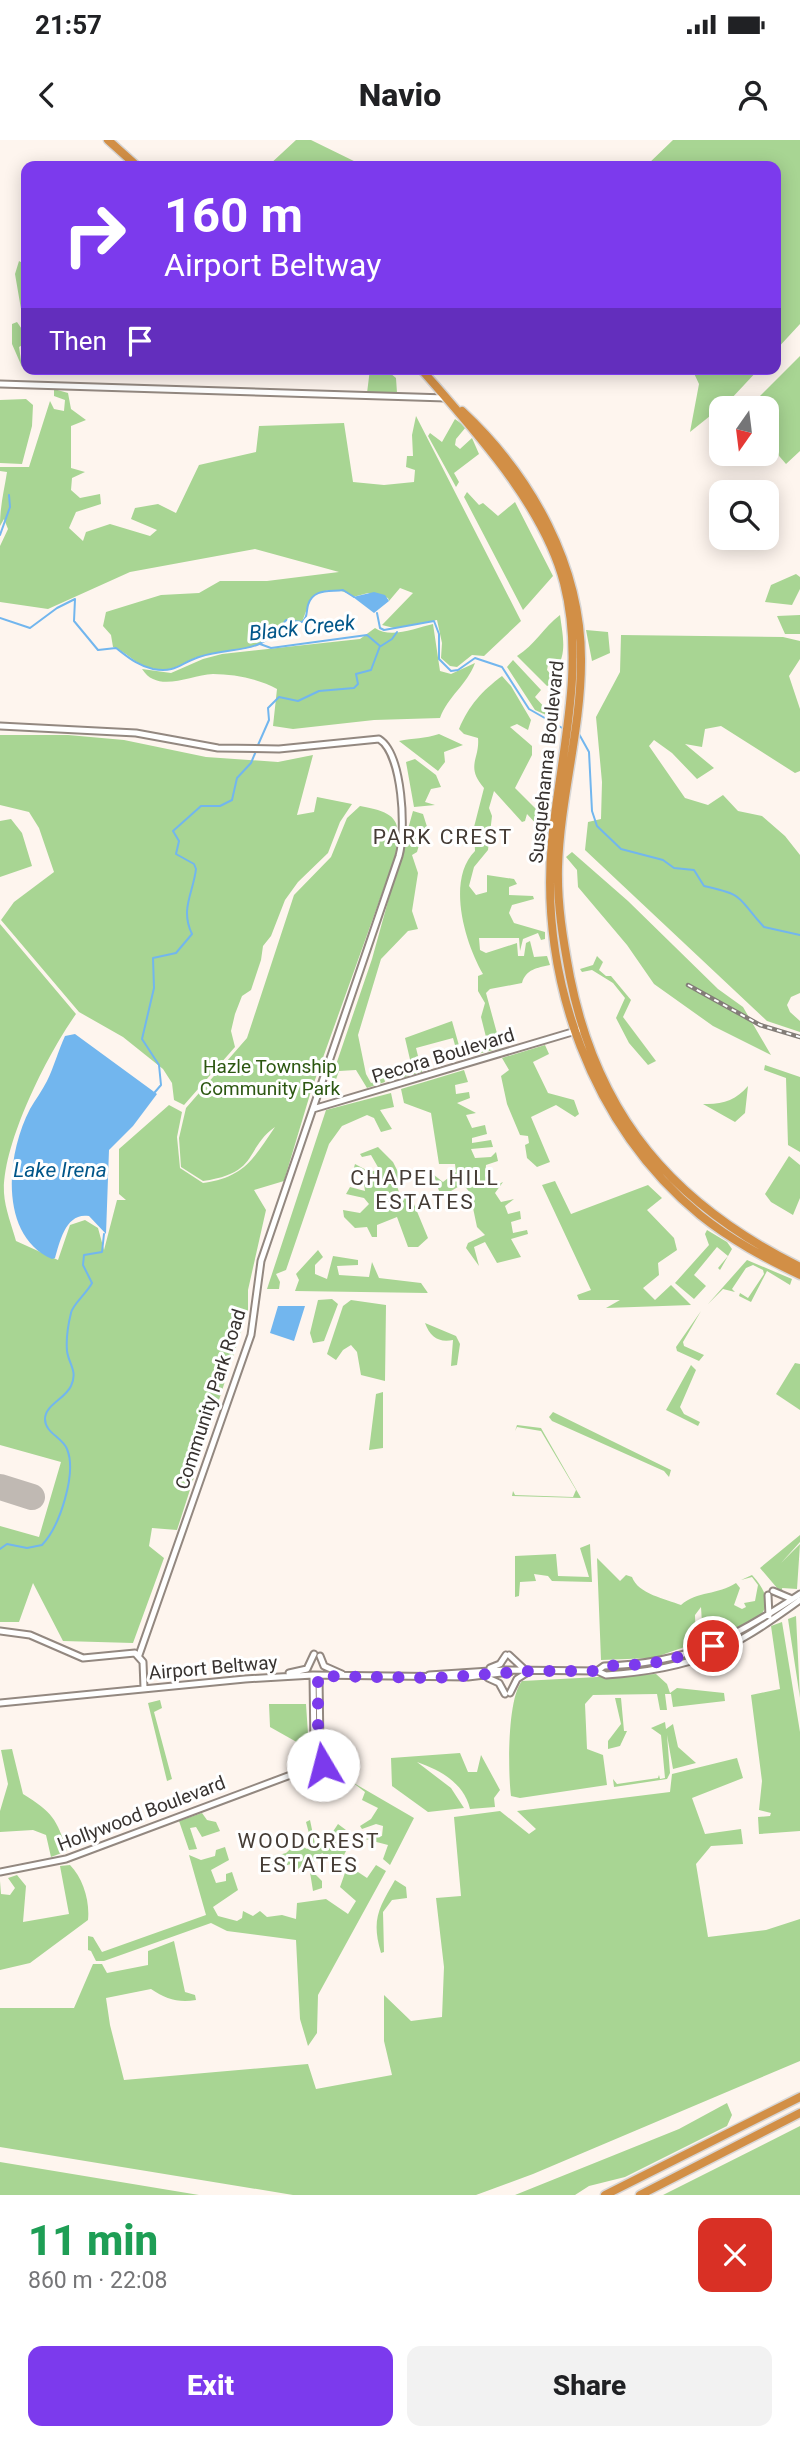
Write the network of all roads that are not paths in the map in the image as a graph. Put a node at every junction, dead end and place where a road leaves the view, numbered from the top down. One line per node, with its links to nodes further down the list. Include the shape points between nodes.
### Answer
1 (108, 140): 2 (highway)
2 (131, 161)
3 (426, 375): 5 (highway, Susquehanna Boulevard)
4 (0, 384): 5 (street)
5 (446, 398): 7 (highway, Susquehanna Boulevard, via 532,493 565,562 582,663 568,738 558,896)
6 (0, 726): 8 (street, Community Park Road, via 136,733 218,748 279,748 369,738 387,746 402,803 404,839)
7 (578, 1031): 8 (street, Pecora Boulevard); 9 (highway, Susquehanna Boulevard, via 612,1098 674,1180 731,1228); 10 (highway, Susquehanna Boulevard, via 604,1098 657,1173 728,1236)
8 (313, 1109): 16 (street, Community Park Road, via 261,1261 251,1335)
9 (800, 1267)
10 (800, 1275)
11 (800, 1594): 12 (street, Airport Beltway)
12 (792, 1599): 14 (street, Airport Beltway); 14 (street, via 770,1593)
13 (800, 1600): 18 (street, Airport Beltway, via 738,1643 690,1664 606,1675)
14 (769, 1616): 18 (street, Airport Beltway, via 692,1654 647,1664 604,1666)
15 (0, 1631): 16 (street, via 30,1634 83,1658)
16 (139, 1655): 23 (street)
17 (530, 1671): 18 (street, Airport Beltway); 19 (street, Airport Beltway); 19 (street, via 508,1655 495,1667); 19 (street, via 517,1679 508,1694 494,1679)
18 (597, 1671)
19 (468, 1674): 21 (street, Airport Beltway)
20 (316, 1675): 21 (street, Airport Beltway); 22 (street, Airport Beltway); 24 (street); 26 (street)
21 (352, 1676): 22 (street, via 324,1667 317,1655 307,1669)
22 (245, 1679): 23 (street, Airport Beltway)
23 (144, 1688): 25 (street, Airport Beltway)
24 (313, 1699): 26 (street); 27 (street)
25 (0, 1703)
26 (318, 1716): 27 (street)
27 (317, 1749): 28 (street, via 308,1752); 28 (street, via 325,1761 319,1767)
28 (310, 1764): 29 (street, Hollywood Boulevard, via 66,1859)
29 (0, 1872)
30 (800, 2097): 32 (highway)
31 (800, 2113): 33 (highway)
32 (605, 2195)
33 (640, 2195)

